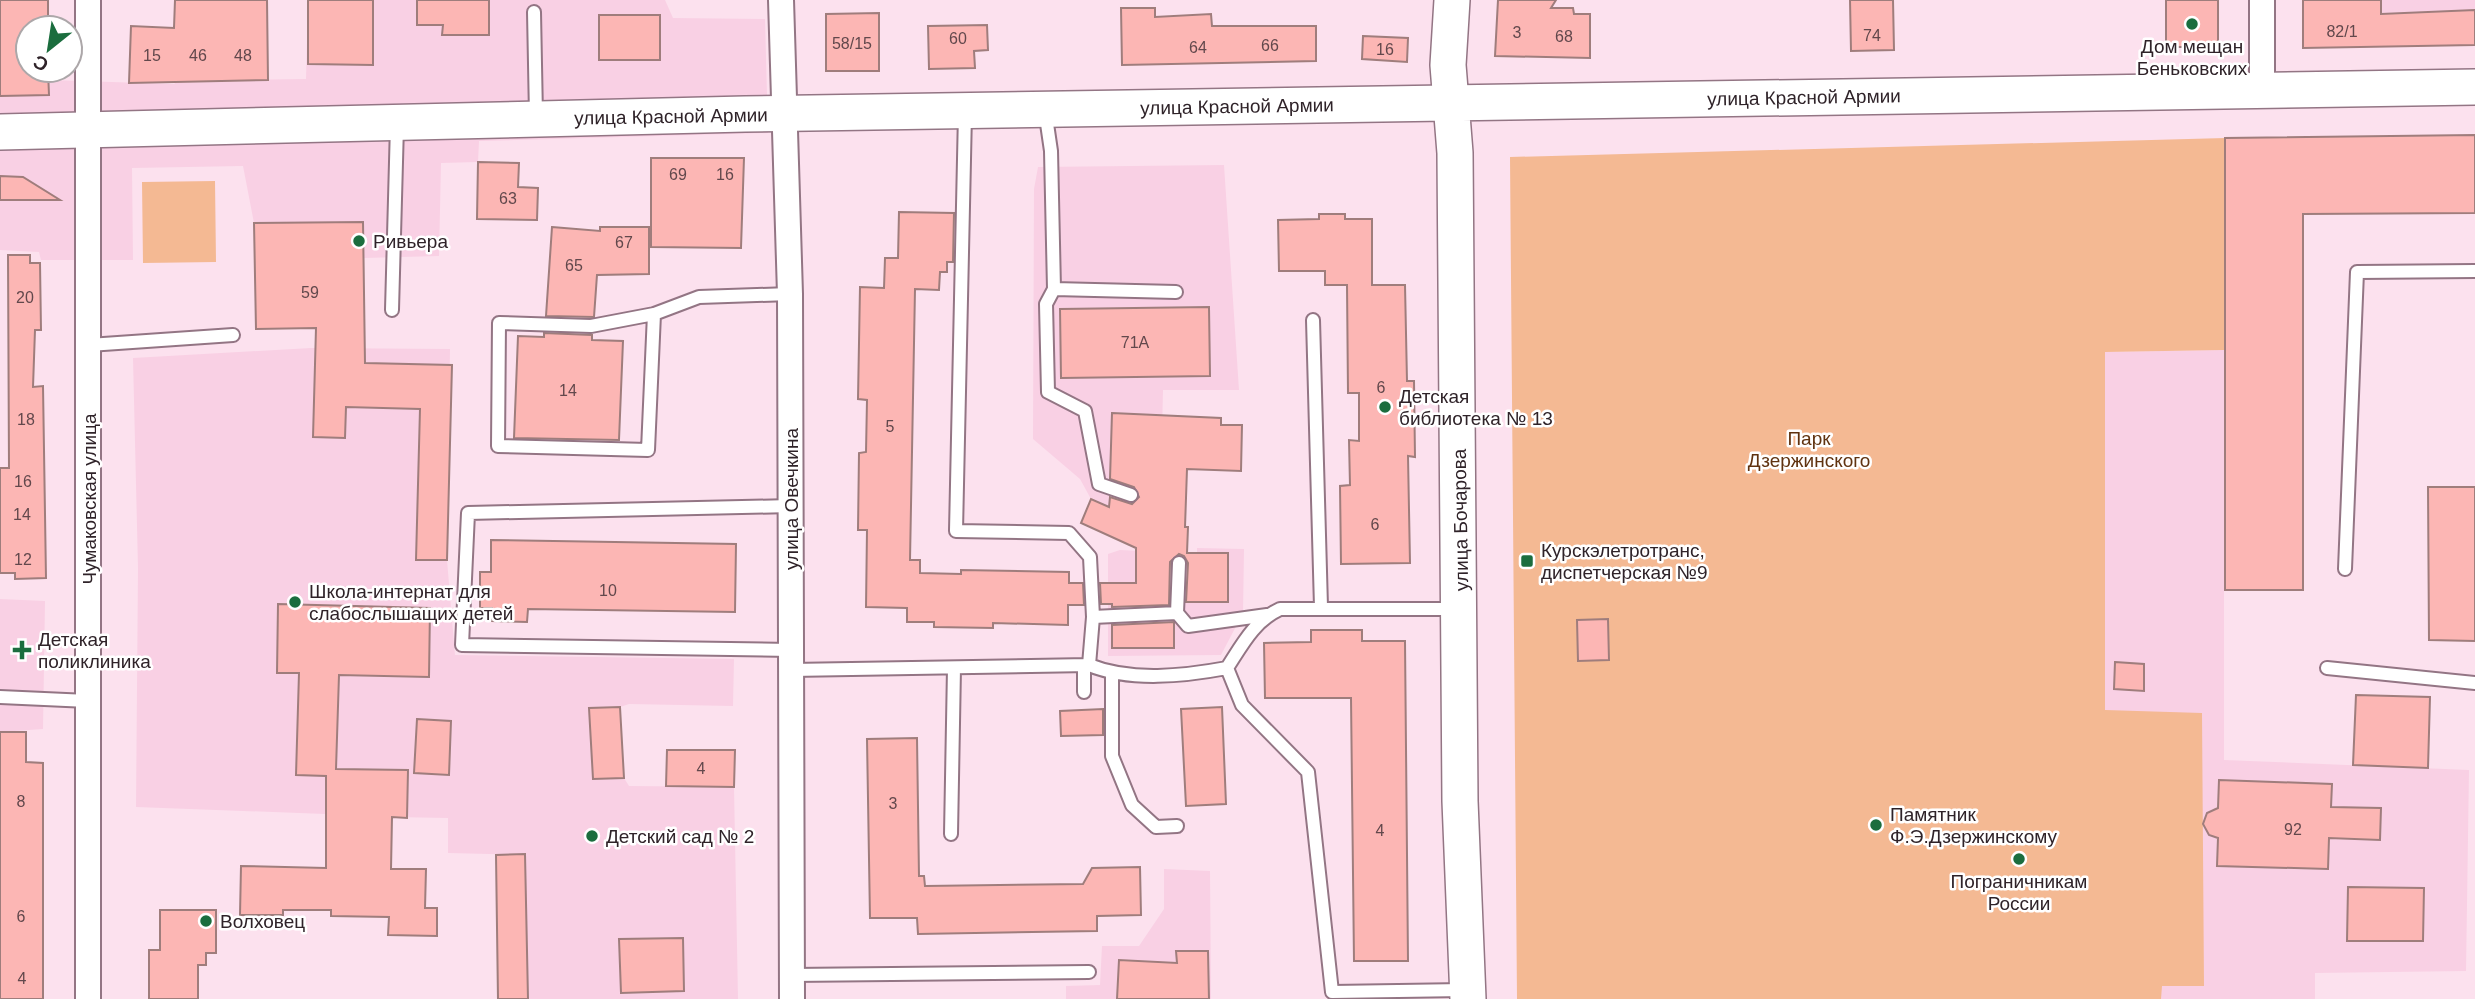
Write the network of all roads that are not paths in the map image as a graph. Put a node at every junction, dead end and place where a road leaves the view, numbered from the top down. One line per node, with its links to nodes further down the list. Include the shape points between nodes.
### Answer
1 (88, 0): 14 (street, Чумаковская улица)
2 (781, 0): 11 (street, улица Овечкина)
3 (1452, 0): 8 (main road, улица Бочарова)
4 (2262, 0): 7 (street)
5 (534, 12): 12 (lane)
6 (2475, 87): 7 (main road, улица Красной Армии)
7 (2262, 88): 8 (main road, улица Красной Армии)
8 (1451, 103): 9 (main road, улица Красной Армии); 30 (main road, улица Бочарова)
9 (1045, 110): 10 (main road, улица Красной Армии); 17 (lane, via 1051,151)
10 (965, 111): 11 (main road, улица Красной Армии); 33 (lane, via 956,531 1069,533 1090,557)
11 (784, 113): 12 (main road, улица Красной Армии); 19 (street, улица Овечкина)
12 (537, 119): 13 (main road, улица Красной Армии)
13 (397, 122): 14 (main road, улица Красной Армии); 20 (lane)
14 (89, 130): 15 (main road, улица Красной Армии); 24 (street, Чумаковская улица)
15 (0, 132)
16 (2475, 271): 28 (lane, via 2357,272)
17 (1054, 289): 18 (lane); 25 (lane, via 1046,304 1048,392 1084,411 1099,484)
18 (1176, 292)
19 (790, 294): 21 (lane, via 699,297); 26 (street, улица Овечкина)
20 (393, 310)
21 (654, 314): 21 (lane, via 591,326 499,323 498,446 648,450)
22 (1313, 320): 29 (lane)
23 (233, 335): 24 (lane)
24 (89, 345): 43 (street, Чумаковская улица)
25 (1131, 495)
26 (791, 506): 34 (street, улица Овечкина); 34 (lane, via 468,513 462,645)
27 (1179, 563): 31 (lane)
28 (2345, 569)
29 (1321, 607): 30 (lane); 32 (lane)
30 (1461, 610): 48 (main road, улица Бочарова, via 1460,801)
31 (1177, 613): 32 (lane, via 1188,626); 33 (lane)
32 (1267, 615): 37 (lane)
33 (1093, 617): 35 (lane)
34 (791, 660): 36 (lane); 47 (street, улица Овечкина)
35 (1086, 665): 36 (lane); 39 (lane); 41 (lane)
36 (954, 668): 45 (lane)
37 (1227, 668): 39 (lane, via 1195,674); 48 (lane, via 1242,705 1308,772 1332,992)
38 (2327, 668): 40 (lane)
39 (1112, 674): 44 (lane, via 1112,756 1132,805 1156,827)
40 (2475, 684)
41 (1084, 692)
42 (0, 698): 43 (lane)
43 (88, 701): 49 (street, Чумаковская улица)
44 (1177, 826)
45 (951, 834)
46 (1089, 972): 47 (lane)
47 (792, 987)
48 (1468, 994)
49 (88, 999)

